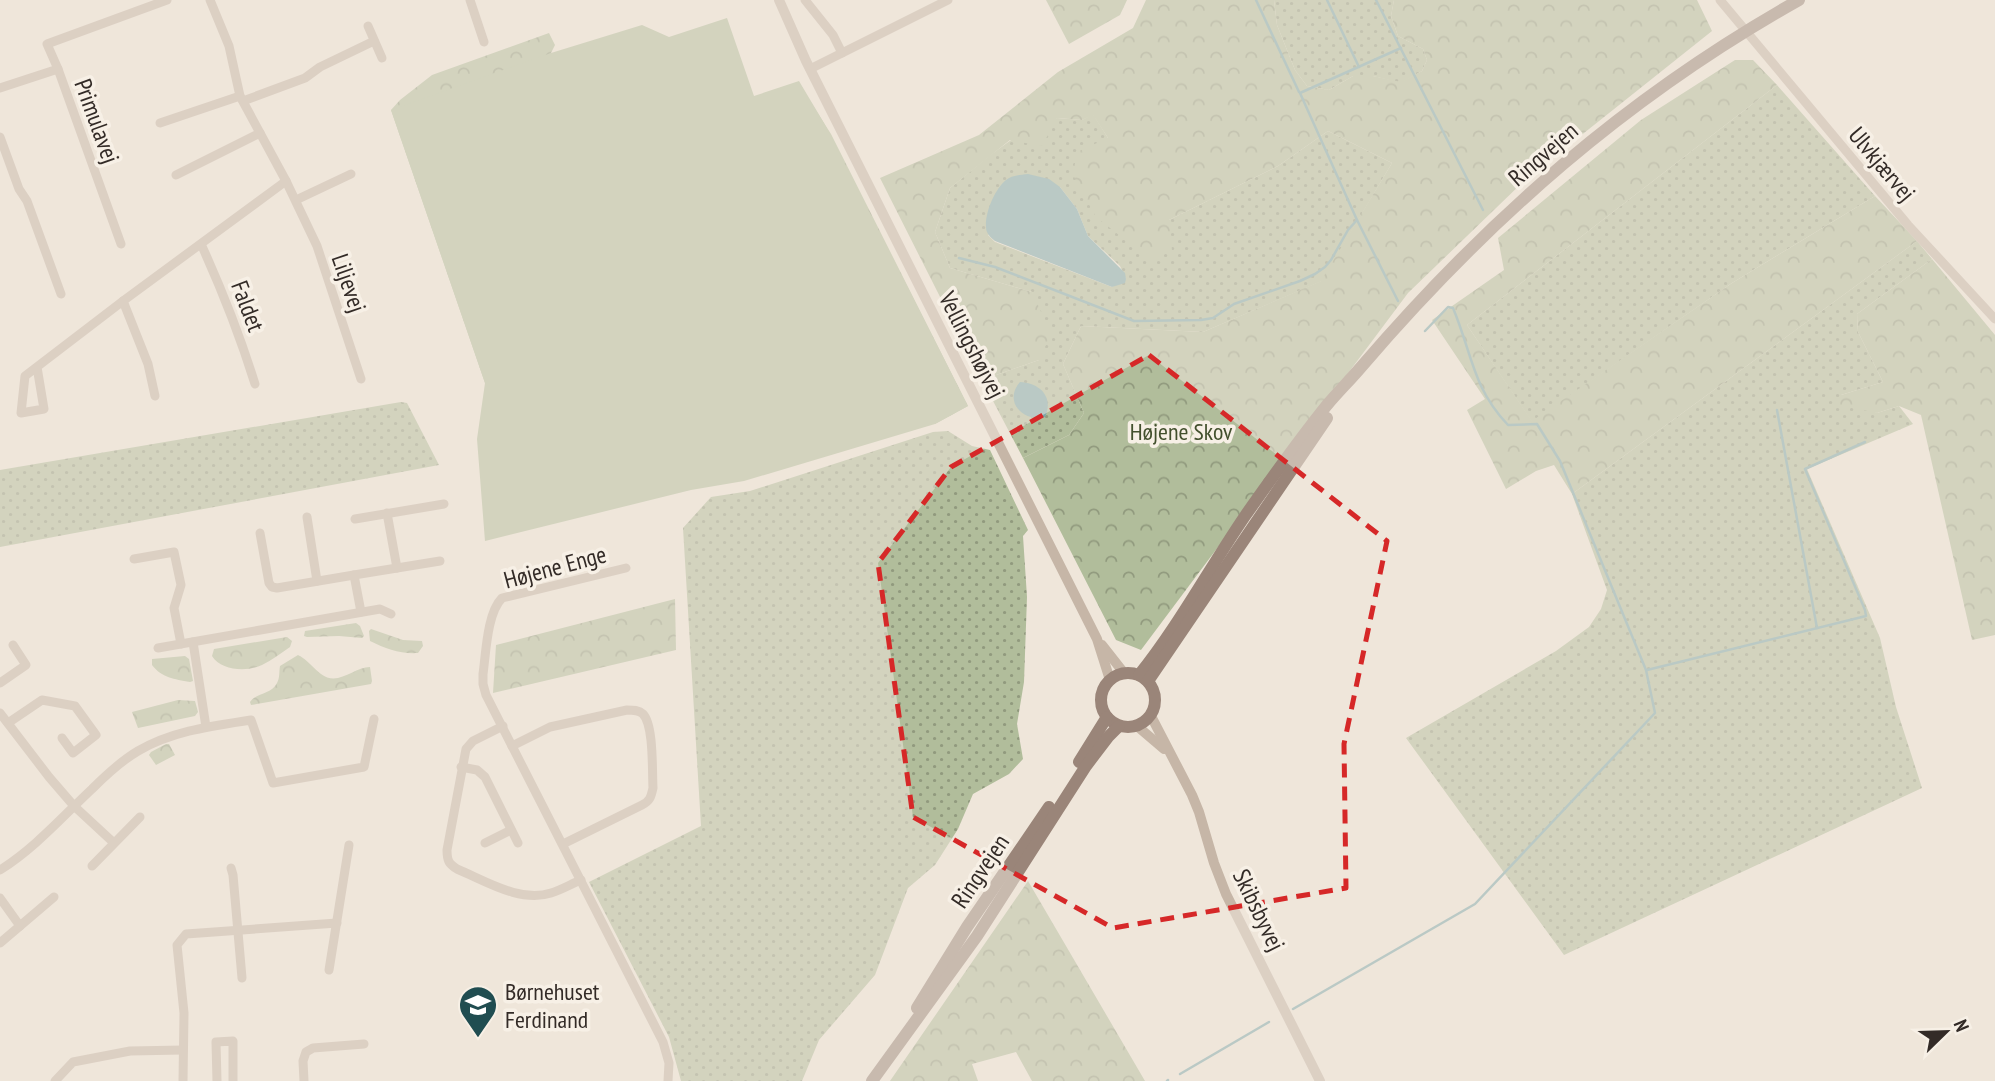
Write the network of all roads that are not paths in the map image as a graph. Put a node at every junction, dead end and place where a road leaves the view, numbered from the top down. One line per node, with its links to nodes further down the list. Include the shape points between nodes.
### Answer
1 (167, 0): 17 (street, via 47,44)
2 (210, 0): 20 (street, Liljevej, via 229,46)
3 (470, 0): 14 (street)
4 (772, 0): 12 (street, Vellingshøjvej)
5 (779, 0): 12 (street, Vellingshøjvej)
6 (805, 0): 15 (street)
7 (948, 0): 15 (street)
8 (1720, 0): 11 (street, Ulvkjærvej)
9 (1798, 0): 11 (main road, Ringvejen)
10 (368, 26): 13 (street)
11 (1745, 30): 32 (street, Ulvkjærvej, via 1908,225); 56 (main road, Ringvejen, via 1636,105 1545,178 1412,308 1328,403 1245,517)
12 (794, 36): 18 (street, Vellingshøjvej)
13 (374, 41): 16 (street); 20 (street, via 305,78)
14 (484, 42)
15 (842, 53): 18 (street)
16 (382, 58)
17 (58, 69): 19 (street, Primulavej); 28 (street, Primulavej)
18 (810, 69): 50 (street, Vellingshøjvej)
19 (0, 88)
20 (241, 98): 21 (street); 22 (street, Liljevej)
21 (160, 123)
22 (260, 133): 25 (street); 26 (street, Liljevej)
23 (0, 137): 30 (street)
24 (351, 174): 27 (street)
25 (176, 176)
26 (286, 181): 27 (street, Liljevej); 29 (street)
27 (296, 200): 34 (street, Liljevej, via 317,246)
28 (121, 244)
29 (201, 244): 31 (street); 35 (street, Faldet, via 222,288)
30 (61, 294)
31 (123, 301): 33 (street); 36 (street, via 148,364)
32 (1995, 319)
33 (37, 367): 33 (street, via 25,376 21,413 44,410)
34 (362, 379)
35 (255, 384)
36 (155, 396)
37 (444, 504): 38 (street)
38 (387, 513): 40 (street); 44 (street)
39 (307, 517): 47 (street)
40 (355, 519)
41 (260, 533): 47 (street, via 272,587)
42 (134, 559): 52 (street, via 174,552 181,585 174,608)
43 (440, 561): 44 (street)
44 (397, 568): 46 (street)
45 (626, 568): 64 (street, Højene Enge, via 511,595 495,605 483,684)
46 (354, 575): 47 (street); 48 (street)
47 (317, 581)
48 (361, 612): 49 (street, via 380,609); 51 (street)
49 (391, 614)
50 (1097, 639): 55 (street, Vellingshøjvej); 57 (street, Vellingshøjvej)
51 (192, 642): 52 (street); 67 (street)
52 (181, 644): 54 (street)
53 (13, 645): 58 (street, via 26,665)
54 (158, 648)
55 (1124, 673): 56 (main road); 57 (main road)
56 (1144, 678): 60 (main road, via 1156,698)
57 (1110, 680): 61 (main road, via 1101,701)
58 (0, 683)
59 (0, 713): 63 (street)
60 (1151, 716): 66 (main road); 70 (street, Skibsbyvej)
61 (1107, 717): 65 (main road); 94 (main road, Ringvejen, via 967,927)
62 (374, 719): 67 (street, via 364,767 273,783 251,720)
63 (8, 723): 68 (street, via 42,700 75,706 96,734 73,753); 72 (street)
64 (503, 726): 69 (street, Højene Enge); 71 (street, via 473,741)
65 (1119, 726): 66 (main road); 94 (main road, Ringvejen, via 1086,766 977,936)
66 (1137, 726): 70 (street, Skibsbyvej)
67 (206, 727): 72 (street, via 137,751)
68 (62, 738)
69 (512, 746): 78 (street, Højene Enge); 78 (street, via 550,727 627,710 645,715 652,796)
70 (1169, 753): 102 (street, Skibsbyvej, via 1199,812 1226,894)
71 (461, 767): 74 (street, via 485,777); 83 (street, via 447,850 450,864 531,896)
72 (74, 806): 75 (street); 82 (street)
73 (140, 817): 75 (street)
74 (511, 830): 76 (street); 77 (street)
75 (114, 843): 80 (street)
76 (485, 843)
77 (518, 843)
78 (563, 844): 83 (street, Højene Enge)
79 (349, 845): 86 (street)
80 (92, 866)
81 (231, 868): 88 (street)
82 (0, 870)
83 (581, 880): 100 (street, Højene Enge, via 663,1042)
84 (54, 897): 87 (street)
85 (0, 898): 87 (street)
86 (337, 923): 88 (street); 90 (street)
87 (20, 926): 89 (street)
88 (238, 930): 91 (street); 93 (street, via 186,934 177,945)
89 (0, 943)
90 (329, 970)
91 (243, 978)
92 (364, 1044): 99 (street, via 306,1052)
93 (183, 1050): 95 (street, via 130,1051 73,1062); 96 (street)
94 (892, 1051): 101 (main road, Ringvejen)
95 (55, 1081)
96 (183, 1081)
97 (217, 1081): 98 (street, via 216,1042 224,1041 233,1041)
98 (233, 1081)
99 (304, 1081)
100 (668, 1081)
101 (872, 1081)
102 (1320, 1081)

